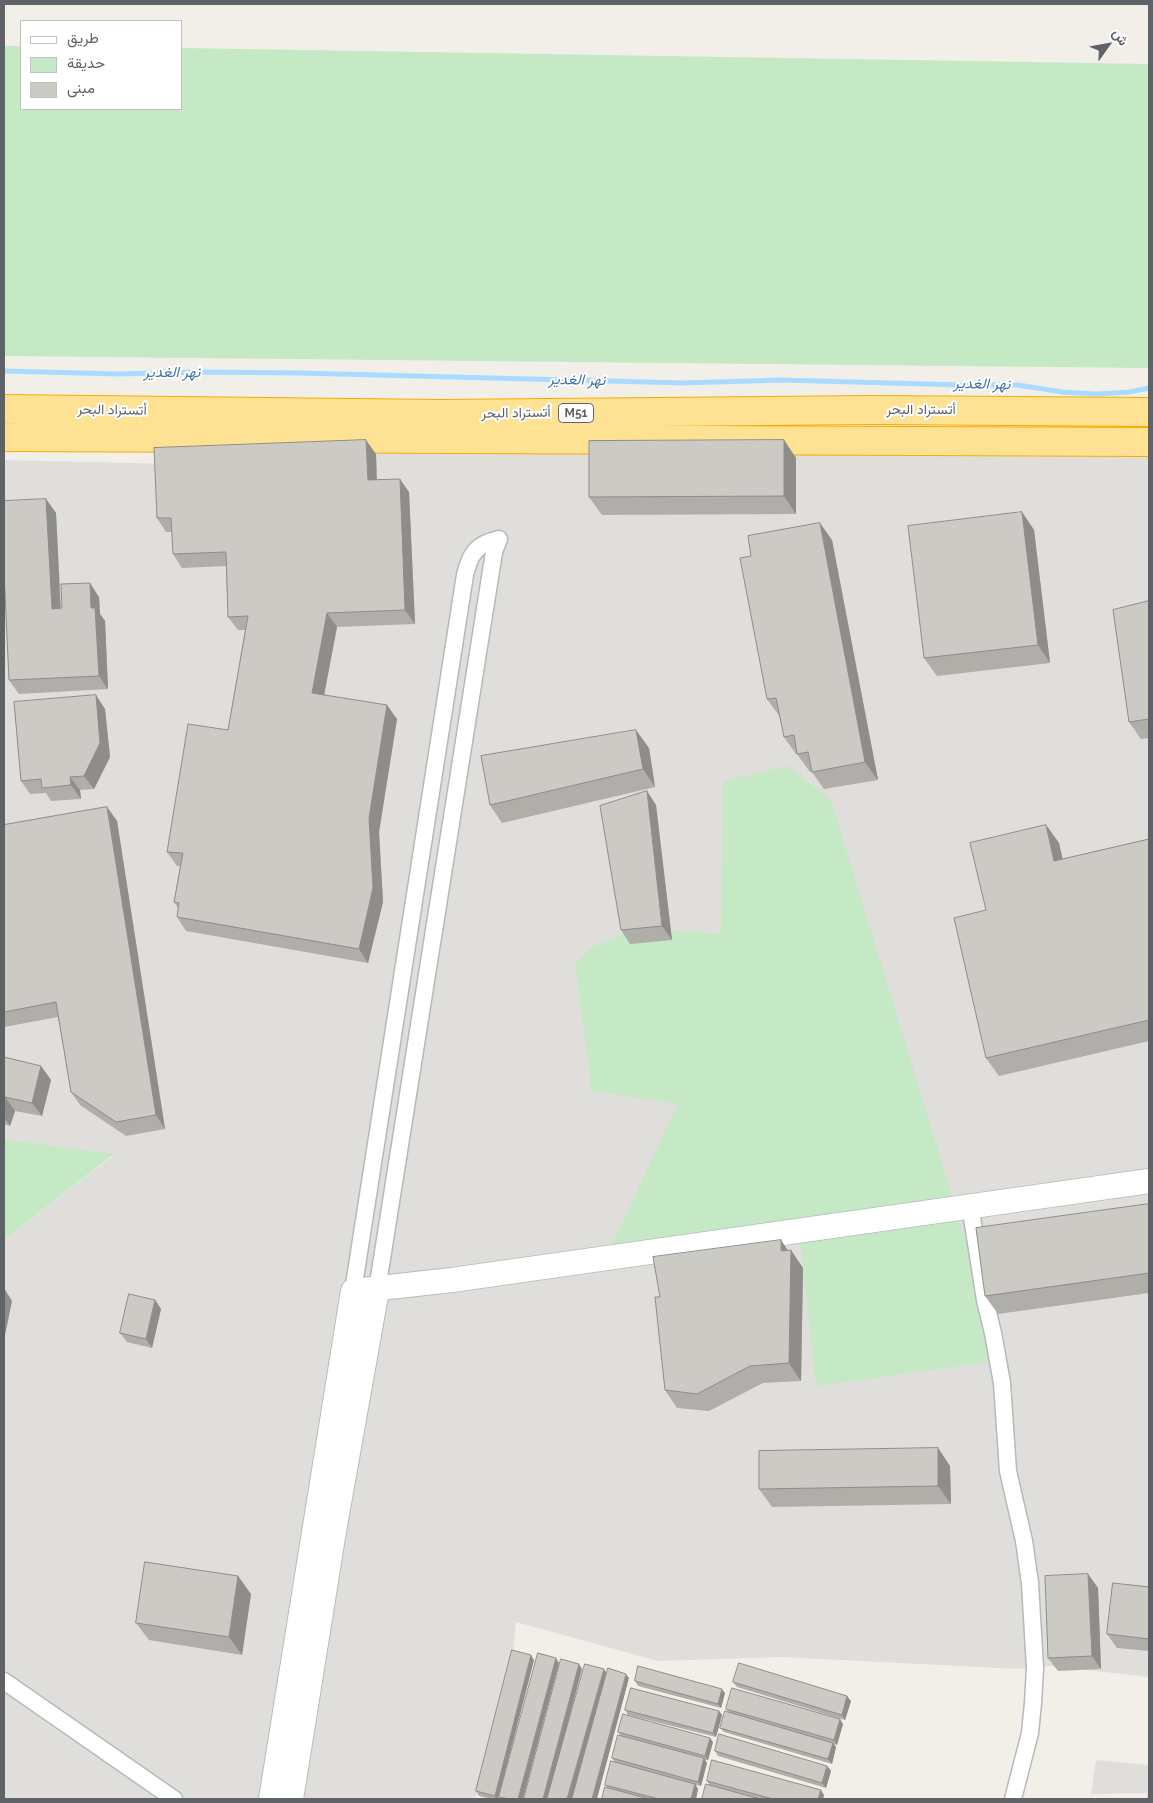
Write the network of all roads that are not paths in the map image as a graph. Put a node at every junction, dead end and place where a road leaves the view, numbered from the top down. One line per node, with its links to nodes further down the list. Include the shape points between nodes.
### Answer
1 (4, 409): 2 (highway, أتستراد البحر / M51, via 440,414 873,410)
2 (1149, 412)
3 (4, 437): 4 (highway, أتستراد البحر / M51)
4 (1149, 442)
5 (449, 683): 6 (street); 6 (street, via 470,557 480,547 499,539 494,552); 7 (street)
6 (472, 689): 8 (street)
7 (443, 717): 8 (street); 9 (street)
8 (466, 722): 10 (street)
9 (401, 986): 10 (street); 14 (street)
10 (424, 990): 13 (street)
11 (1149, 1180): 12 (street)
12 (970, 1205): 13 (street); 19 (street, via 1002,1383 1008,1471 1024,1541 1031,1592 1035,1668 1030,1733)
13 (377, 1290): 14 (street); 18 (street)
14 (352, 1291): 17 (street)
15 (4, 1681): 16 (street)
16 (174, 1799)
17 (271, 1799)
18 (291, 1799)
19 (1013, 1799)

